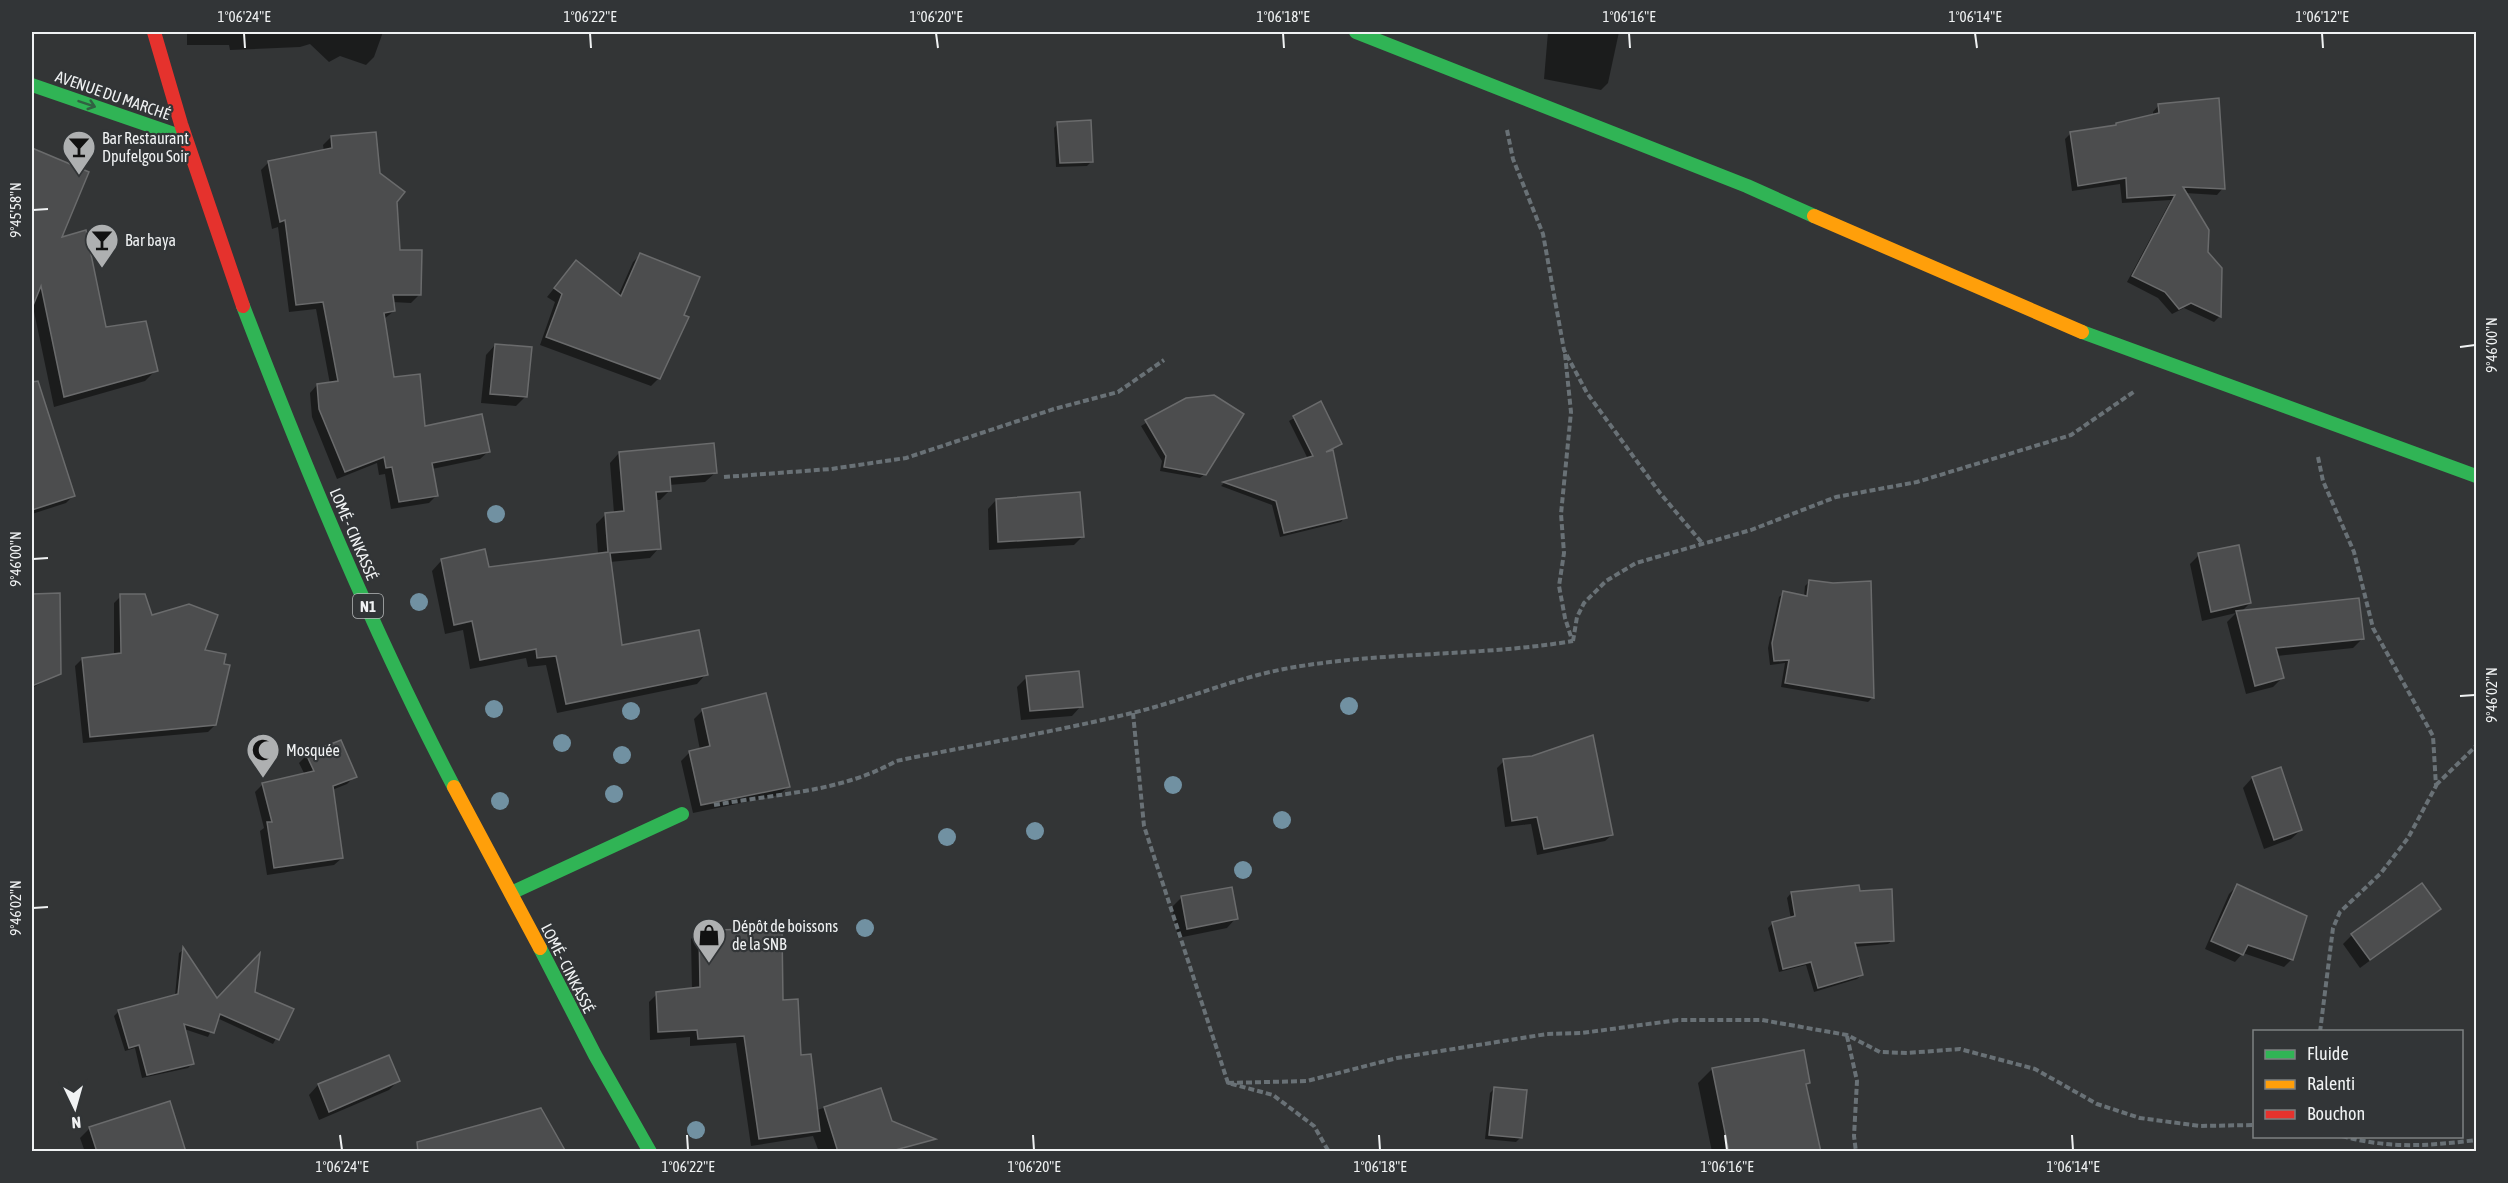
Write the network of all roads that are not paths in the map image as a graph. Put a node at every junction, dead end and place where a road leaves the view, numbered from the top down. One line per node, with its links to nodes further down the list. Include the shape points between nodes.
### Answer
1 (154, 32): 4 (main road, LOMÉ - CINKASSÉ / N1)
2 (1356, 32): 5 (main road, via 1747,186 2051,321)
3 (32, 85): 4 (main road, AVENUE DU MARCHÉ, one-way to 4)
4 (183, 136): 7 (main road, LOMÉ - CINKASSÉ / N1, via 267,374 354,578 433,746)
5 (2476, 476)
6 (682, 814): 7 (main road)
7 (511, 893): 8 (main road, LOMÉ - CINKASSÉ / N1, via 615,1094)
8 (650, 1152)

